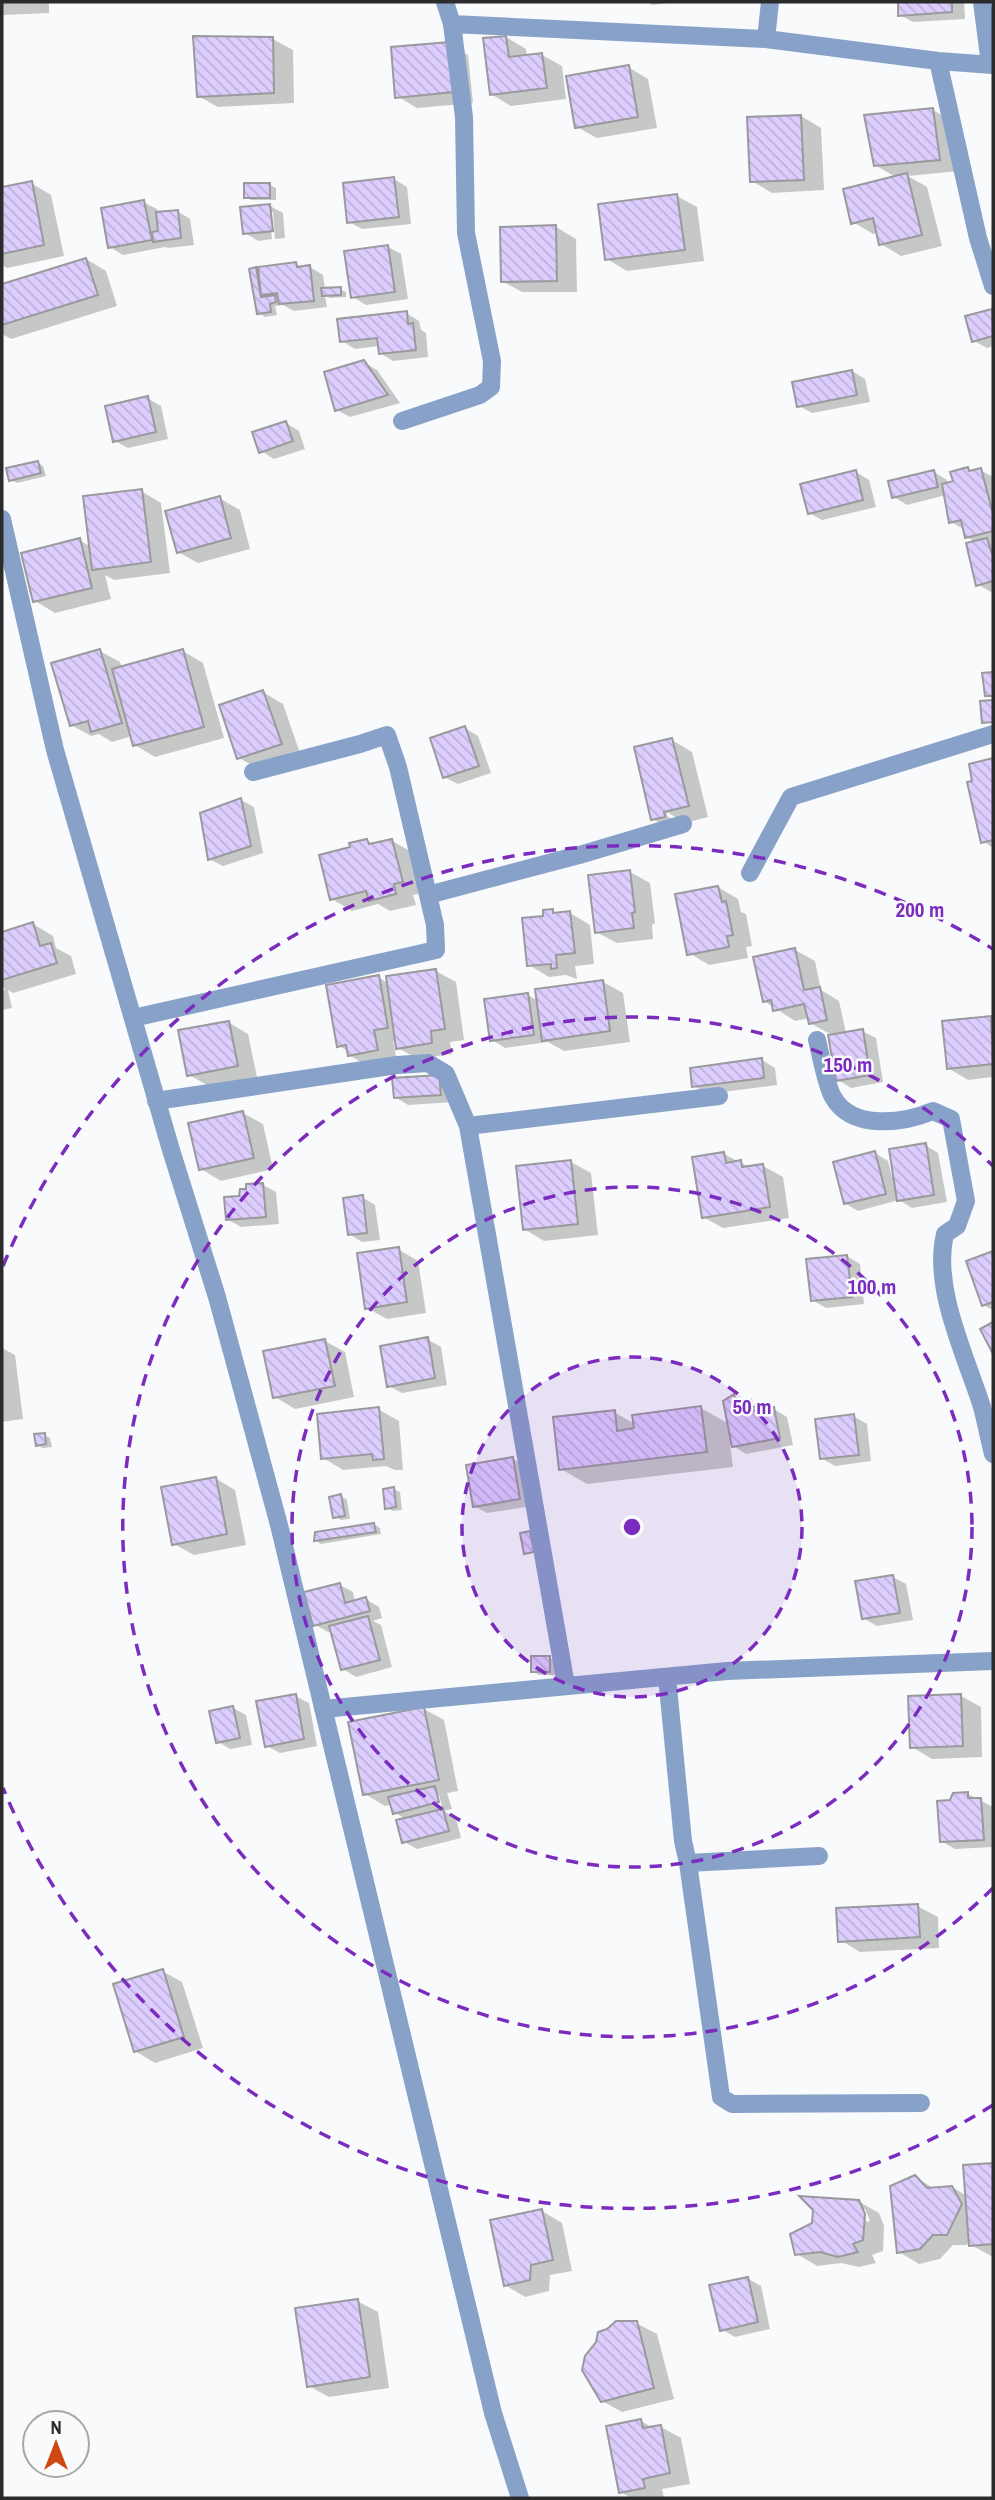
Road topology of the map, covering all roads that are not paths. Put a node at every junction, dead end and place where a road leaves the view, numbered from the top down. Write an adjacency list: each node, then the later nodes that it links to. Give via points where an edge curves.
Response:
1 (445, 2): 4 (street)
2 (771, 2): 5 (street)
3 (982, 2): 7 (street)
4 (452, 24): 5 (street); 9 (street, via 464,117 466,233 493,378 491,387 480,395)
5 (766, 39): 6 (street)
6 (938, 61): 7 (street); 8 (street)
7 (992, 64)
8 (993, 286)
9 (402, 421)
10 (2, 519): 16 (street, via 55,750)
11 (993, 734): 14 (street, via 791,797)
12 (253, 772): 15 (street, via 387,735)
13 (684, 824): 15 (street)
14 (750, 873)
15 (428, 895): 16 (street, via 436,950)
16 (133, 1018): 19 (street)
17 (817, 1040): 21 (street, via 833,1098 850,1113 876,1122 907,1121 933,1111 951,1119 966,1201 957,1226 945,1234 941,1251 950,1315)
18 (719, 1096): 20 (street)
19 (156, 1101): 20 (street, via 428,1063 446,1074); 25 (street, via 224,1323)
20 (468, 1126): 24 (street)
21 (993, 1454)
22 (993, 1661): 23 (street)
23 (667, 1676): 24 (street); 27 (street, via 682,1842)
24 (566, 1685): 25 (street)
25 (323, 1709): 29 (street, via 493,2413)
26 (819, 1856): 27 (street)
27 (688, 1863): 28 (street, via 721,2097 732,2104)
28 (921, 2103)
29 (520, 2498)

